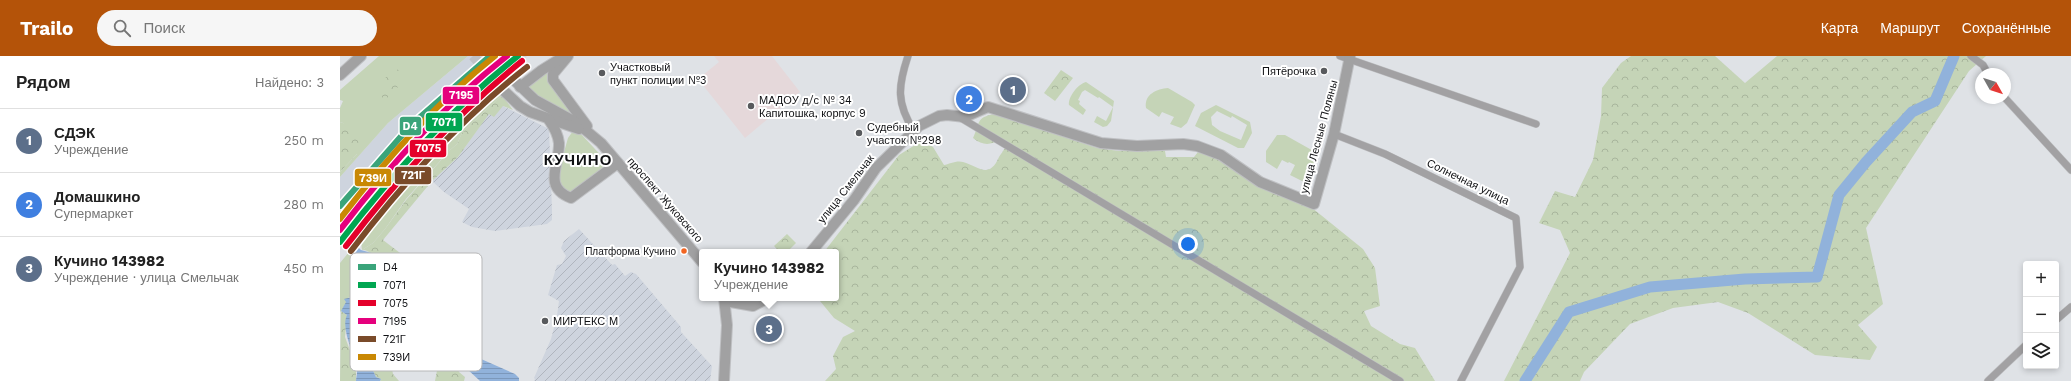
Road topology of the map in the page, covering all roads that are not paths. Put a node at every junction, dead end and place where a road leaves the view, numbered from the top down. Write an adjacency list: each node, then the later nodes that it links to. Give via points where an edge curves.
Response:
1 (360, 56): 9 (street)
2 (564, 56): 17 (street, проспект Жуковского, via 518,85 541,103 577,123)
3 (568, 56): 17 (street, via 553,74 553,80)
4 (908, 56): 15 (street, via 901,78 900,93 905,118)
5 (1340, 56): 7 (street)
6 (1971, 56): 8 (street)
7 (1350, 58): 14 (street); 16 (street, улица Лесные Поляны)
8 (1985, 68)
9 (340, 75)
10 (505, 92): 13 (street, проспект Жуковского, via 520,106)
11 (2010, 104): 20 (street)
12 (962, 118): 15 (street, улица Лесные Поляны, via 943,114); 16 (street, улица Лесные Поляны, via 991,108 1101,143 1197,146 1221,155 1260,182 1314,204); 30 (street)
13 (549, 120): 18 (street, проспект Жуковского, via 579,129); 19 (street, via 557,131 559,143 554,181 559,192 565,196 570,198)
14 (1536, 124)
15 (914, 131): 21 (street, улица Смельчак, via 876,168 854,200)
16 (1334, 134): 31 (street, Солнечная улица, via 1385,154 1516,218 1520,267)
17 (601, 143): 18 (street, проспект Жуковского)
18 (609, 153): 19 (street, проспект Жуковского)
19 (618, 163): 22 (street, проспект Жуковского)
20 (2071, 170)
21 (813, 249)
22 (699, 258)
23 (724, 301): 29 (street, via 727,325)
24 (733, 301): 25 (street, via 754,306)
25 (763, 301)
26 (2071, 307): 27 (street)
27 (2059, 317)
28 (2023, 347): 32 (street)
29 (724, 381)
30 (1400, 381)
31 (1461, 381)
32 (1988, 381)

